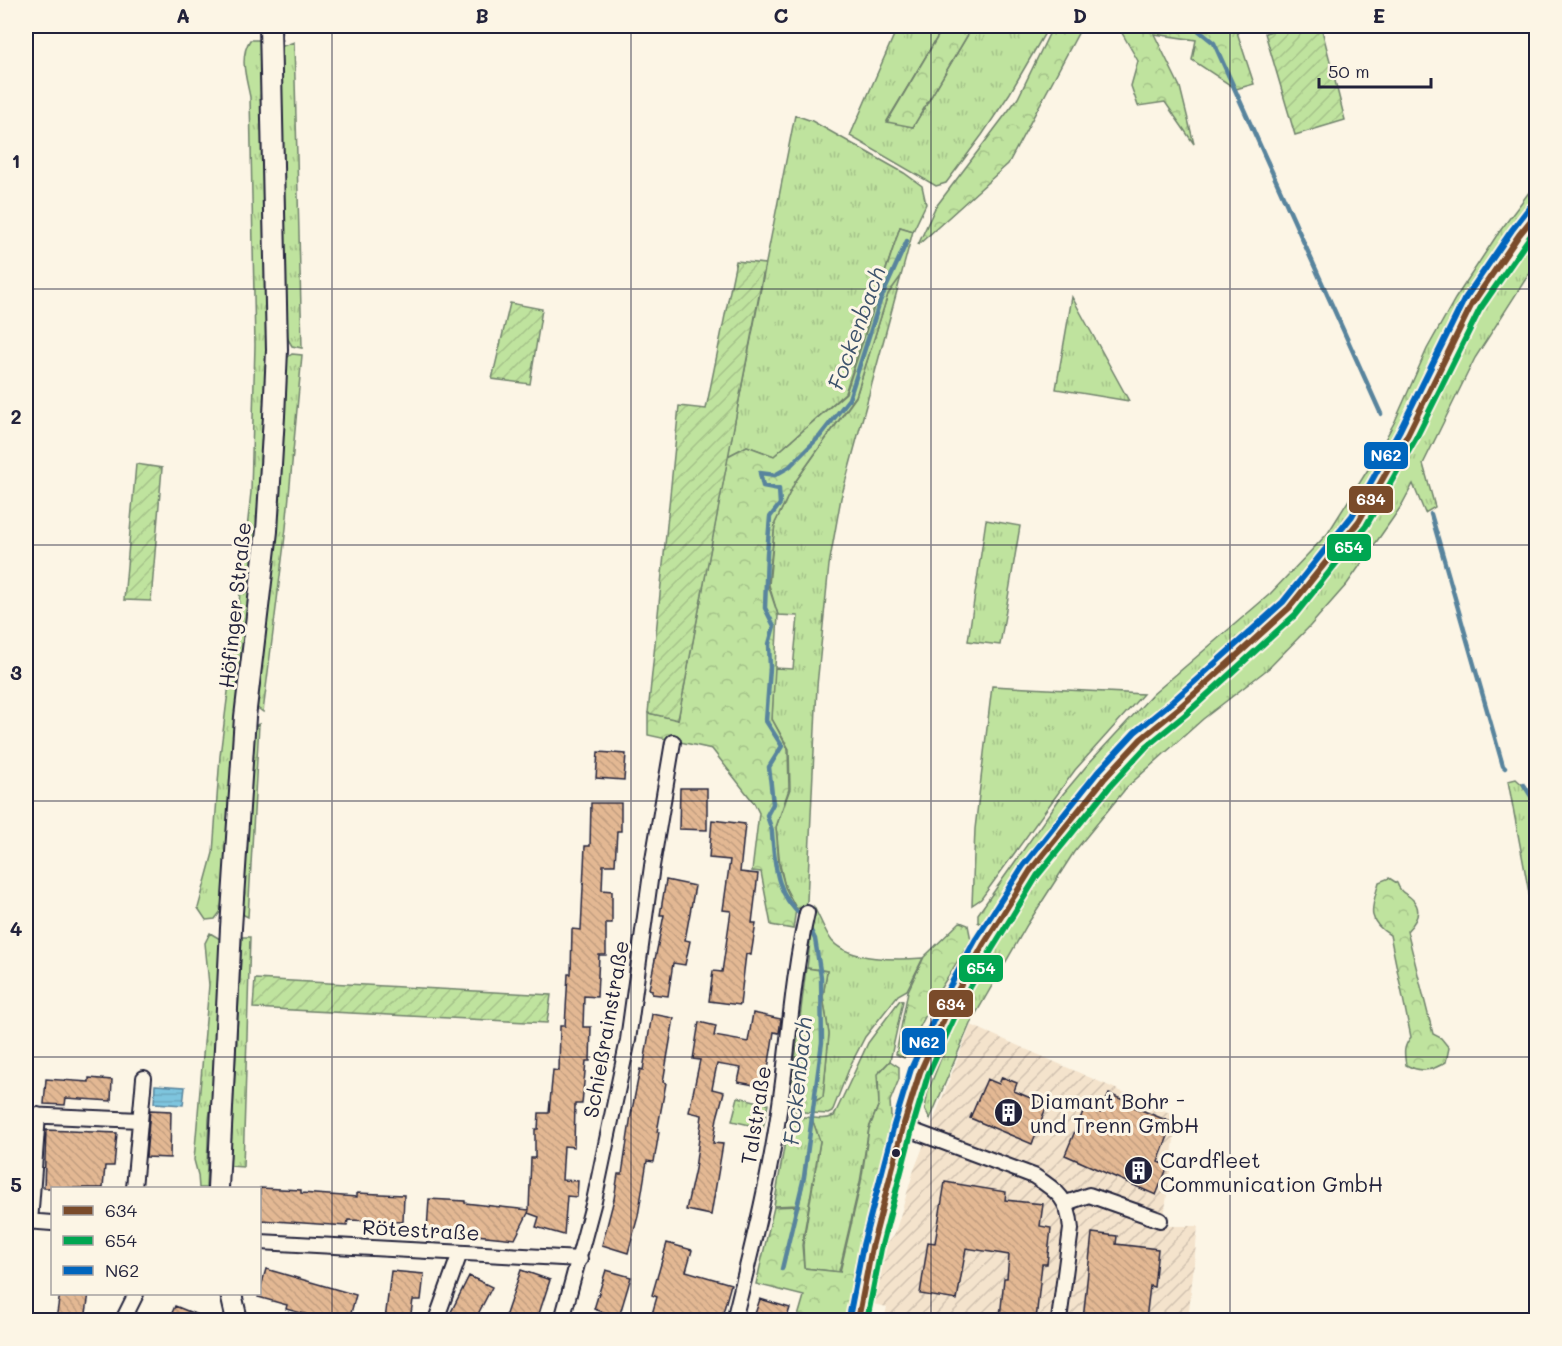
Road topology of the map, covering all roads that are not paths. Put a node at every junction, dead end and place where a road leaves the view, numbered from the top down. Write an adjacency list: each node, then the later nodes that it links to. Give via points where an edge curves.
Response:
1 (270, 26): 10 (street, Höfinger Straße, via 277,350 267,531 245,717)
2 (1536, 214): 8 (street, via 1472,304 1383,482 1319,573 1289,608 1141,739 1066,823 1030,871 953,999 920,1072)
3 (673, 742): 17 (street, Schießrainstraße, via 628,1041)
4 (807, 913): 24 (street, Talstraße, via 779,1112)
5 (144, 1078): 7 (street)
6 (32, 1115): 7 (street); 13 (street)
7 (140, 1120): 9 (street)
8 (903, 1127): 11 (street, via 1034,1176); 25 (street)
9 (134, 1187)
10 (218, 1187)
11 (1066, 1203): 12 (street, via 1089,1196); 26 (street, via 1071,1229)
12 (1160, 1220)
13 (28, 1221): 14 (street)
14 (51, 1224)
15 (261, 1242): 16 (street, Rötestraße)
16 (460, 1253): 17 (street, Rötestraße); 22 (street)
17 (580, 1259): 23 (street, Schießrainstraße)
18 (135, 1295): 20 (street)
19 (231, 1295): 21 (street)
20 (123, 1320)
21 (237, 1320)
22 (436, 1320)
23 (562, 1320)
24 (734, 1320)
25 (858, 1320)
26 (1059, 1320)

